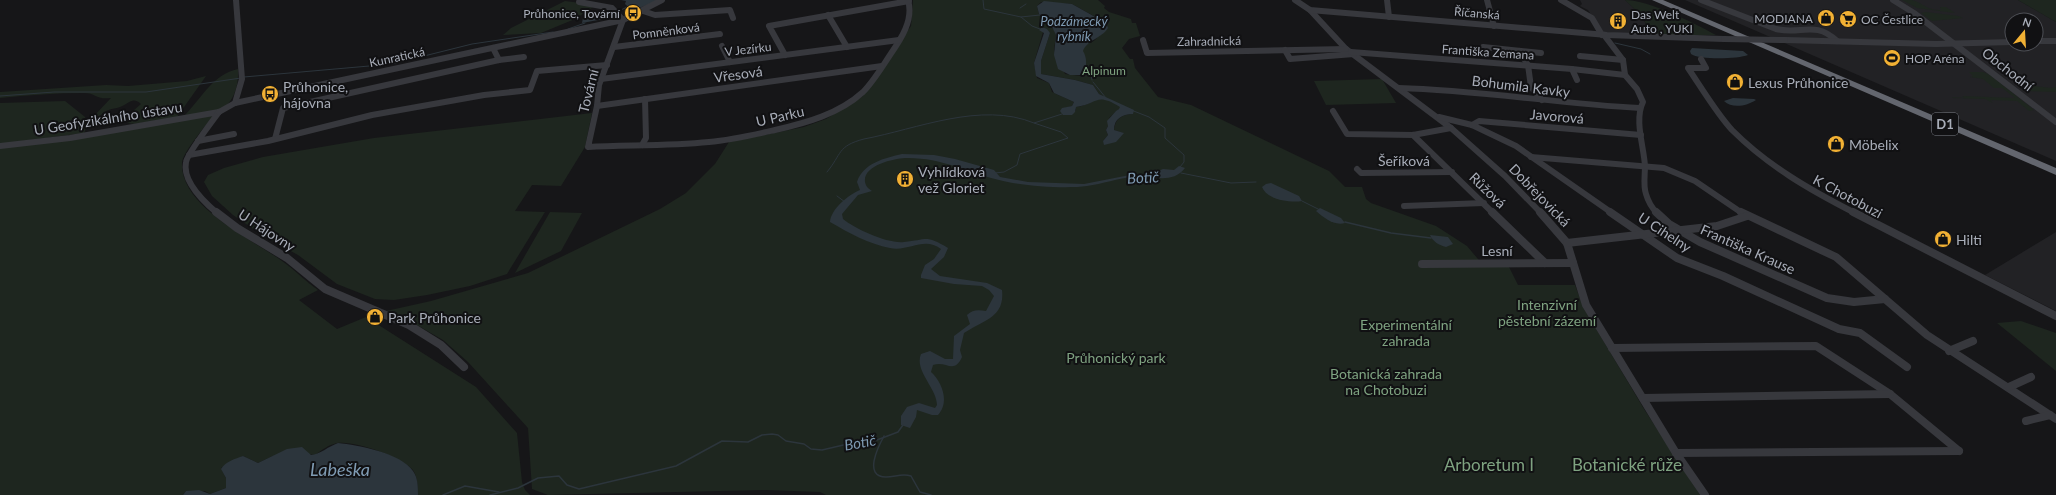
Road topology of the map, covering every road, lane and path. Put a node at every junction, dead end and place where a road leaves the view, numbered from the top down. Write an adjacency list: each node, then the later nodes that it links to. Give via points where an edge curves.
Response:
1 (236, 0): 61 (street, via 242,79)
2 (662, 0): 15 (street, Kunratická)
3 (909, 0): 16 (street); 24 (street, U Parku, via 909,19)
4 (1295, 0): 14 (street, Říčanská)
5 (1387, 0): 17 (street)
6 (1487, 0): 20 (street)
7 (1561, 0): 22 (street, via 1592,18)
8 (1656, 0): 84 (highway, D1)
9 (1668, 0): 49 (highway, D1)
10 (1678, 0): 49 (highway)
11 (1701, 0): 26 (street, via 1776,29 1823,29)
12 (1893, 0): 23 (street, Obchodní)
13 (580, 2): 19 (street, via 612,8)
14 (1310, 10): 17 (street, Říčanská); 40 (street, Dobřejovická)
15 (643, 11): 18 (street, via 655,15 730,10); 19 (street, Kunratická)
16 (828, 15): 35 (street); 43 (street, via 769,26)
17 (1388, 17): 20 (street, Říčanská)
18 (733, 18)
19 (623, 20): 34 (street, Tovární); 37 (street, Kunratická)
20 (1494, 26): 22 (street, Říčanská)
21 (720, 34): 34 (street, Pomněnková)
22 (1603, 35): 26 (street, Říčanská, bridge); 48 (street)
23 (1945, 36): 30 (street, Obchodní); 31 (street, via 1944,42); 32 (street, Obchodní)
24 (898, 40): 35 (street, V Jezírku); 53 (street, U Parku)
25 (1143, 40): 39 (street, Zahradnická, via 1147,53)
26 (1837, 41): 31 (street, Říčanská)
27 (2044, 41): 28 (street)
28 (2056, 41)
29 (2004, 42): 30 (street)
30 (1972, 43): 32 (street); 42 (street, via 1966,47)
31 (1936, 44): 32 (street); 42 (street)
32 (1955, 44): 42 (street, Obchodní)
33 (722, 46): 50 (street)
34 (614, 47): 51 (street, Tovární)
35 (847, 47): 43 (street, V Jezírku)
36 (1483, 47): 38 (street)
37 (493, 48): 47 (street); 61 (street, Kunratická)
38 (1519, 50): 41 (street); 52 (street)
39 (1286, 52): 40 (street, Zahradnická, via 1330,53 1334,49); 40 (street, Zahradnická, via 1293,59)
40 (1350, 52): 52 (street, Františka Zemana); 58 (street, Dobřejovická)
41 (1541, 53)
42 (1968, 53): 67 (street, Obchodní)
43 (785, 55): 50 (street, V Jezírku)
44 (1580, 56): 48 (street)
45 (524, 57): 47 (street)
46 (1701, 59): 95 (street, K Chotobuzi, via 1706,68 1688,68 1694,78 1730,129 1770,164 1825,197)
47 (499, 60): 73 (street, via 283,108)
48 (1623, 60): 55 (street)
49 (1813, 61): 80 (highway, D1)
50 (730, 62): 56 (street, V Jezírku)
51 (607, 65): 56 (street, Tovární); 73 (street, via 537,71 530,90 379,114)
52 (1528, 65): 54 (street, Františka Zemana); 60 (street, via 1529,82)
53 (882, 66): 59 (street, Vřesová); 75 (street, U Parku, via 857,98 823,118 729,140 680,145)
54 (1572, 68): 55 (street, Františka Zemana); 57 (street)
55 (1625, 74): 63 (street, Františka Krause, via 1640,94 1643,102)
56 (601, 79): 62 (street, Tovární)
57 (1576, 80)
58 (1398, 88): 60 (street, Bohumila Kavky, via 1461,90); 66 (street, Dobřejovická)
59 (645, 99): 62 (street, Vřesová); 75 (street, via 646,138)
60 (1542, 100): 63 (street, Bohumila Kavky)
61 (235, 102): 65 (street)
62 (596, 106): 77 (street, Tovární)
63 (1640, 108): 72 (street, Františka Krause)
64 (1333, 111): 71 (street, via 1347,134)
65 (220, 112): 74 (street); 76 (street, U Geofyzikálního ústavu, via 70,138)
66 (1436, 116): 68 (street, U Cihelny); 69 (street, Dobřejovická)
67 (2056, 122)
68 (1472, 125): 72 (street, Javorová, via 1479,121); 79 (street, U Cihelny, via 1516,146)
69 (1451, 128): 71 (street); 90 (street, Dobřejovická, via 1528,198)
70 (234, 134): 74 (street)
71 (1413, 135): 83 (street, Růžová)
72 (1641, 135): 81 (street, Františka Krause)
73 (275, 139): 78 (street)
74 (198, 141): 78 (street)
75 (642, 145): 77 (street, U Parku)
76 (0, 146)
77 (588, 146)
78 (188, 155): 99 (street, U Hájovny, via 187,177 205,203 237,228 287,258 325,288 409,325 441,345)
79 (1531, 157): 81 (street); 89 (street, U Cihelny)
80 (2056, 165)
81 (1645, 166): 87 (street, via 1664,168 1695,181); 88 (street, Františka Krause, via 1644,186 1648,201 1660,217)
82 (1357, 169): 83 (street, Šeříková, via 1361,173)
83 (1452, 172): 85 (street, Růžová)
84 (2056, 172)
85 (1484, 203): 86 (street); 91 (street, Růžová)
86 (1404, 206)
87 (1747, 216): 88 (street, via 1716,226); 94 (street, via 1836,257)
88 (1677, 231): 89 (street); 94 (street, Františka Krause, via 1827,298 1854,302)
89 (1641, 234): 90 (street); 100 (street, U Cihelny, via 1677,258 1839,329 1860,333)
90 (1567, 243): 92 (street, Dobřejovická)
91 (1545, 263): 92 (street, Lesní); 93 (street, Lesní)
92 (1573, 263): 97 (street, Dobřejovická, via 1586,305)
93 (1422, 264)
94 (1885, 299): 98 (street)
95 (2056, 316)
96 (1973, 341): 98 (street)
97 (1612, 348): 103 (street, via 1816,346); 104 (street, Dobřejovická)
98 (1949, 351): 102 (street)
99 (464, 367)
100 (1907, 367)
101 (2031, 377): 102 (street)
102 (2009, 387): 105 (street)
103 (1890, 394): 104 (street); 107 (street, via 1959,451)
104 (1643, 398): 107 (street, Dobřejovická)
105 (2053, 417): 106 (street)
106 (2026, 421)
107 (1676, 453): 108 (street, Dobřejovická)
108 (1705, 495)

